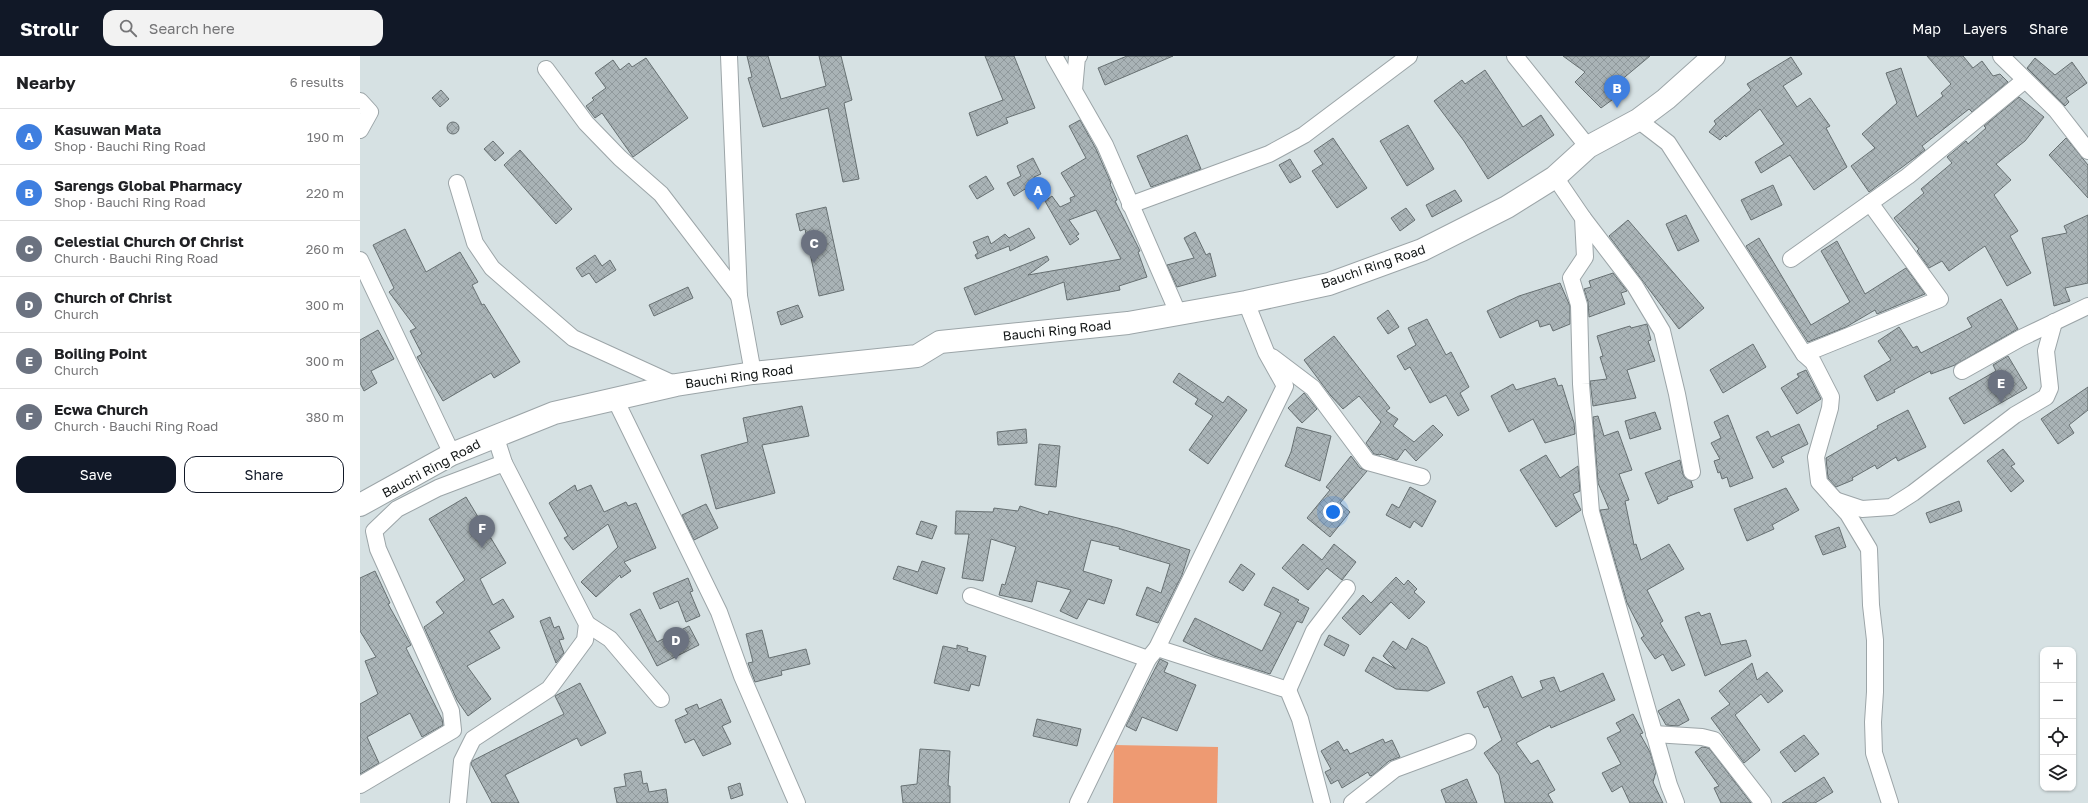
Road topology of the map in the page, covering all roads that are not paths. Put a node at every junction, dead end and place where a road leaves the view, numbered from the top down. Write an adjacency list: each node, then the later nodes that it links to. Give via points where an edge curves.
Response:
1 (729, 56): 23 (street)
2 (1054, 56): 10 (street)
3 (1079, 56): 10 (street)
4 (1409, 56): 19 (street, via 1304,135 1269,154)
5 (1515, 56): 14 (street)
6 (1714, 56): 12 (main road, Bauchi Ring Road)
7 (2001, 56): 9 (street)
8 (546, 69): 23 (street, via 586,123 620,158 661,194)
9 (2025, 80): 15 (street, via 2056,110); 18 (street, via 1908,176)
10 (1074, 90): 19 (street, via 1105,145)
11 (360, 101): 13 (street, via 370,112)
12 (1638, 120): 14 (main road, Bauchi Ring Road); 29 (street, via 1668,143)
13 (360, 130)
14 (1588, 147): 16 (main road, Bauchi Ring Road)
15 (2088, 151)
16 (1555, 177): 20 (street); 24 (main road, Bauchi Ring Road, via 1507,207 1422,250 1329,284)
17 (457, 182): 32 (street, via 475,244 492,268 573,338)
18 (1870, 203): 21 (street); 29 (street, via 1940,299)
19 (1130, 205): 26 (street)
20 (1583, 218): 37 (street, via 1635,286 1662,331); 47 (street, via 1585,257 1571,278 1579,305 1581,384 1591,512)
21 (1791, 259)
22 (360, 260): 35 (street)
23 (739, 296): 31 (street)
24 (1246, 302): 26 (main road, Bauchi Ring Road); 28 (street)
25 (2088, 306): 27 (street)
26 (1178, 313): 31 (main road, Bauchi Ring Road, via 1128,323 940,342 917,356)
27 (2054, 322): 30 (street); 39 (street, via 2046,351 2050,388 2046,397 2015,415 1891,507 1862,508)
28 (1266, 352): 38 (street, via 1313,388 1368,462); 44 (street, via 1286,386)
29 (1804, 354): 39 (street, via 1813,362 1831,397 1816,457 1820,482)
30 (1962, 371)
31 (753, 373): 32 (main road, Bauchi Ring Road)
32 (676, 385): 33 (main road, Bauchi Ring Road)
33 (615, 399): 34 (main road, Bauchi Ring Road, via 554,413); 51 (street, via 719,612 742,676)
34 (496, 435): 35 (main road, Bauchi Ring Road); 36 (street)
35 (452, 454): 40 (main road, Bauchi Ring Road)
36 (504, 462): 43 (street); 49 (street, via 438,488 397,509 374,531 378,549 451,711 453,730)
37 (1692, 472)
38 (1422, 477)
39 (1834, 500): 57 (street, via 1848,514 1869,548 1875,640 1874,753)
40 (360, 505)
41 (1347, 588): 45 (street, via 1314,631)
42 (971, 596): 44 (street)
43 (587, 624): 46 (street, via 610,639); 50 (street, via 585,640 549,689 473,739 462,761)
44 (1152, 653): 45 (street); 52 (street)
45 (1288, 690): 53 (street, via 1300,719)
46 (661, 699)
47 (1654, 734): 55 (street, via 1668,785); 56 (street, via 1714,740)
48 (1468, 742): 54 (street, via 1395,769)
49 (360, 785)
50 (458, 803)
51 (797, 803)
52 (1078, 803)
53 (1322, 803)
54 (1352, 803)
55 (1676, 803)
56 (1763, 803)
57 (1890, 803)

